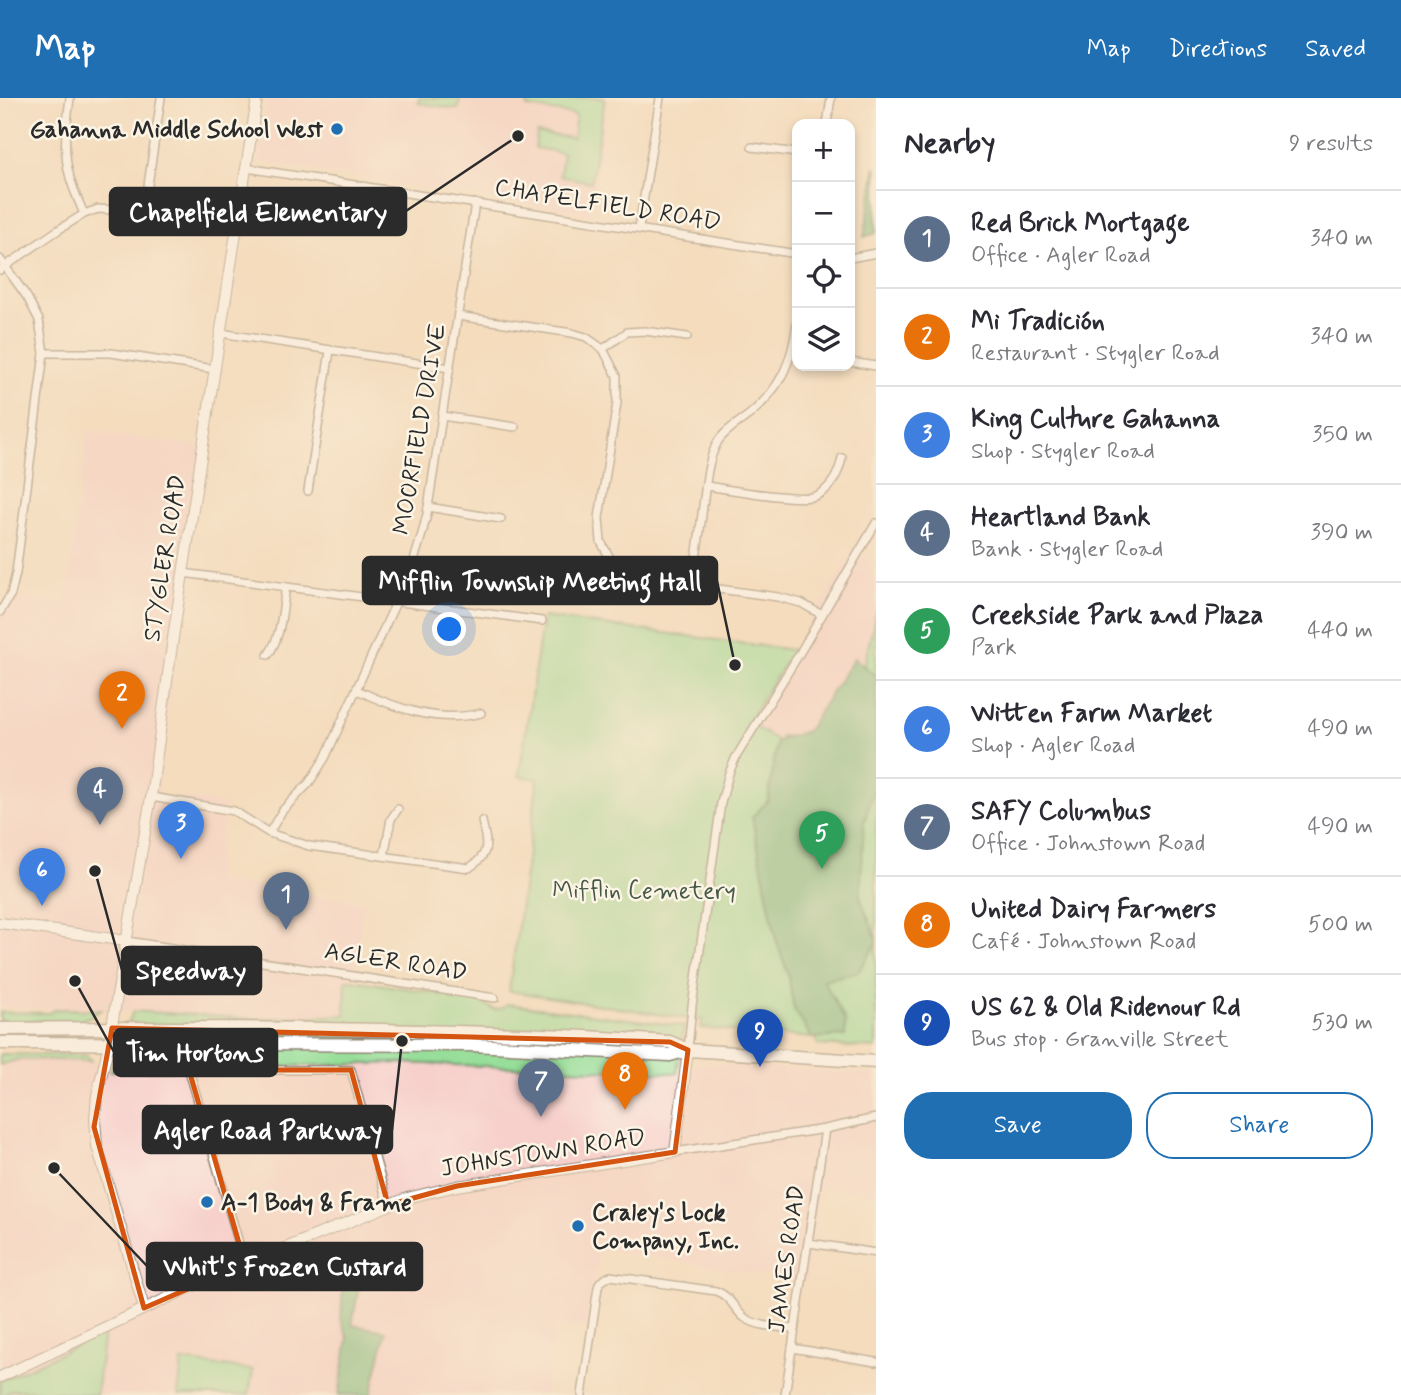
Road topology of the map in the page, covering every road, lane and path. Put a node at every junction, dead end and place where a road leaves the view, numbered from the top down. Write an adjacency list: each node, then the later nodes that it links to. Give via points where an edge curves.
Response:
1 (70, 98): 12 (street, via 66,155)
2 (161, 98): 11 (street)
3 (257, 98): 9 (main road, STYGLER ROAD)
4 (660, 98): 14 (street)
5 (831, 98): 6 (street)
6 (828, 119)
7 (752, 147): 8 (street)
8 (792, 152)
9 (246, 168): 10 (street, CHAPELFIELD ROAD); 13 (main road, STYGLER ROAD)
10 (475, 203): 14 (street, CHAPELFIELD ROAD); 19 (street, MOORFIELD DRIVE)
11 (144, 212): 12 (street, via 99,209); 13 (street)
12 (84, 214): 18 (street)
13 (237, 226): 20 (main road, STYGLER ROAD)
14 (639, 228): 15 (street, CHAPELFIELD ROAD)
15 (792, 253)
16 (876, 253): 17 (street)
17 (855, 257)
18 (2, 265): 24 (street, via 39,320)
19 (458, 316): 22 (street, via 572,333); 28 (street, MOORFIELD DRIVE)
20 (220, 333): 23 (street); 29 (main road, STYGLER ROAD)
21 (687, 337): 22 (street, via 627,332)
22 (603, 349): 38 (street, via 617,376 599,519 601,542)
23 (330, 351): 28 (street); 34 (street)
24 (44, 353): 29 (street, via 111,353); 44 (street, via 16,573)
25 (792, 360): 33 (street, via 762,404 719,440)
26 (855, 363): 27 (street)
27 (876, 366)
28 (450, 368): 30 (street, MOORFIELD DRIVE)
29 (214, 369): 40 (main road, STYGLER ROAD)
30 (442, 416): 31 (street); 35 (street, MOORFIELD DRIVE)
31 (514, 427)
32 (842, 458): 33 (street, via 833,482 815,496)
33 (706, 486): 41 (street)
34 (307, 491)
35 (428, 507): 36 (street); 43 (street, MOORFIELD DRIVE, via 412,567)
36 (501, 519)
37 (876, 523): 45 (street)
38 (609, 556): 39 (street); 41 (street, via 626,573)
39 (600, 565)
40 (183, 573): 42 (street); 50 (main road, STYGLER ROAD)
41 (692, 585): 45 (street, via 778,597)
42 (286, 587): 43 (street); 47 (street, via 276,645)
43 (397, 601): 46 (street); 48 (street, MOORFIELD DRIVE)
44 (0, 612)
45 (822, 615): 62 (street, via 729,773)
46 (542, 621)
47 (268, 655)
48 (357, 690): 49 (street, via 415,712 456,718); 53 (street, MOORFIELD DRIVE, via 325,758)
49 (481, 713)
50 (151, 797): 53 (street, via 234,811); 56 (main road, STYGLER ROAD)
51 (398, 808): 54 (street, via 391,819)
52 (482, 821): 54 (street, via 485,851 480,862 469,868)
53 (269, 833): 54 (street, via 309,846)
54 (384, 856)
55 (0, 923): 56 (main road, AGLER ROAD)
56 (127, 941): 57 (street, AGLER ROAD); 58 (main road, STYGLER ROAD)
57 (495, 998)
58 (112, 1028): 59 (highway); 61 (main road, STYGLER ROAD); 62 (highway, via 502,1032 670,1042)
59 (0, 1029)
60 (0, 1043): 61 (highway)
61 (109, 1043): 62 (highway, via 473,1045 670,1055); 71 (main road, STYGLER ROAD, via 94,1127)
62 (688, 1050): 63 (highway); 66 (main road)
63 (876, 1062)
64 (876, 1118): 65 (street, JOHNSTOWN ROAD)
65 (825, 1129): 66 (street, JOHNSTOWN ROAD); 68 (street, JAMES ROAD)
66 (675, 1152): 67 (main road, JOHNSTOWN ROAD, via 457,1186)
67 (388, 1205): 70 (main road, JOHNSTOWN ROAD); 70 (street, via 351,1070 189,1070)
68 (809, 1243): 69 (street); 72 (street, JAMES ROAD)
69 (876, 1253)
70 (244, 1264): 71 (main road, JOHNSTOWN ROAD)
71 (144, 1308): 75 (main road, JOHNSTOWN ROAD)
72 (795, 1329): 73 (street, JAMES ROAD); 76 (street, via 751,1321 716,1291 610,1276 598,1287)
73 (792, 1348): 74 (street); 77 (street, JAMES ROAD)
74 (876, 1362)
75 (0, 1377)
76 (582, 1395)
77 (785, 1395)

